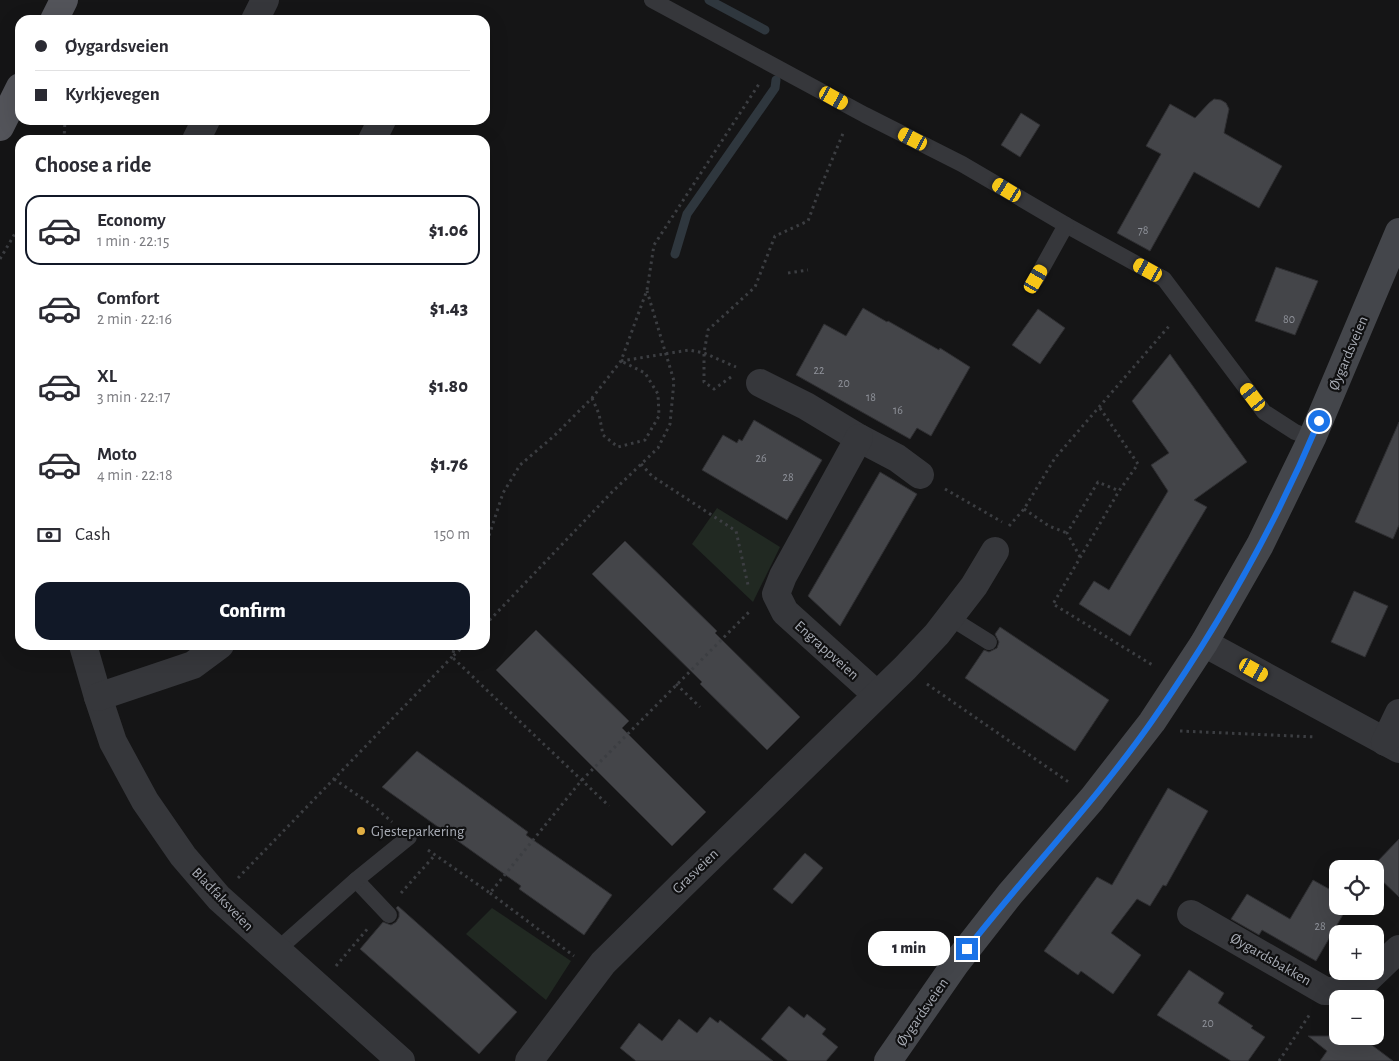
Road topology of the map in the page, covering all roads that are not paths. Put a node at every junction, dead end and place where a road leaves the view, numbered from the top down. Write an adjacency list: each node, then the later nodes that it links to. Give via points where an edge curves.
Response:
1 (64, 0): 4 (main road)
2 (265, 0): 5 (street)
3 (652, 0): 8 (lane, via 962,164)
4 (56, 15)
5 (258, 15)
6 (15, 97): 7 (main road)
7 (0, 127)
8 (1066, 226): 10 (lane); 13 (lane, via 1164,279 1264,412 1294,432)
9 (1399, 232): 13 (street, Øygardsveien)
10 (1036, 279)
11 (751, 376): 12 (street)
12 (859, 438): 14 (street); 21 (street, Engrappveien, via 788,568 763,593)
13 (1312, 438): 18 (street, Øygardsveien, via 1260,545)
14 (930, 480)
15 (995, 551): 16 (street, via 974,586)
16 (949, 617): 17 (lane); 21 (street, via 937,634)
17 (989, 642)
18 (1204, 643): 24 (street); 33 (street, Øygardsveien, via 1152,722 956,963)
19 (84, 650): 22 (street, Bladfaksveien)
20 (213, 650): 22 (street, via 193,665)
21 (876, 694): 32 (street, Grasveien, via 603,964)
22 (98, 697): 30 (street, Bladfaksveien, via 113,742 145,801 183,856 219,898)
23 (1399, 713): 24 (street)
24 (1392, 746)
25 (409, 837): 26 (lane)
26 (356, 880): 28 (lane); 30 (lane)
27 (1191, 914): 29 (street, Øygardsbakken, via 1325,991 1348,992 1359,987)
28 (389, 916)
29 (1399, 949)
30 (276, 951): 31 (street, Bladfaksveien)
31 (401, 1061)
32 (528, 1061)
33 (888, 1061)

